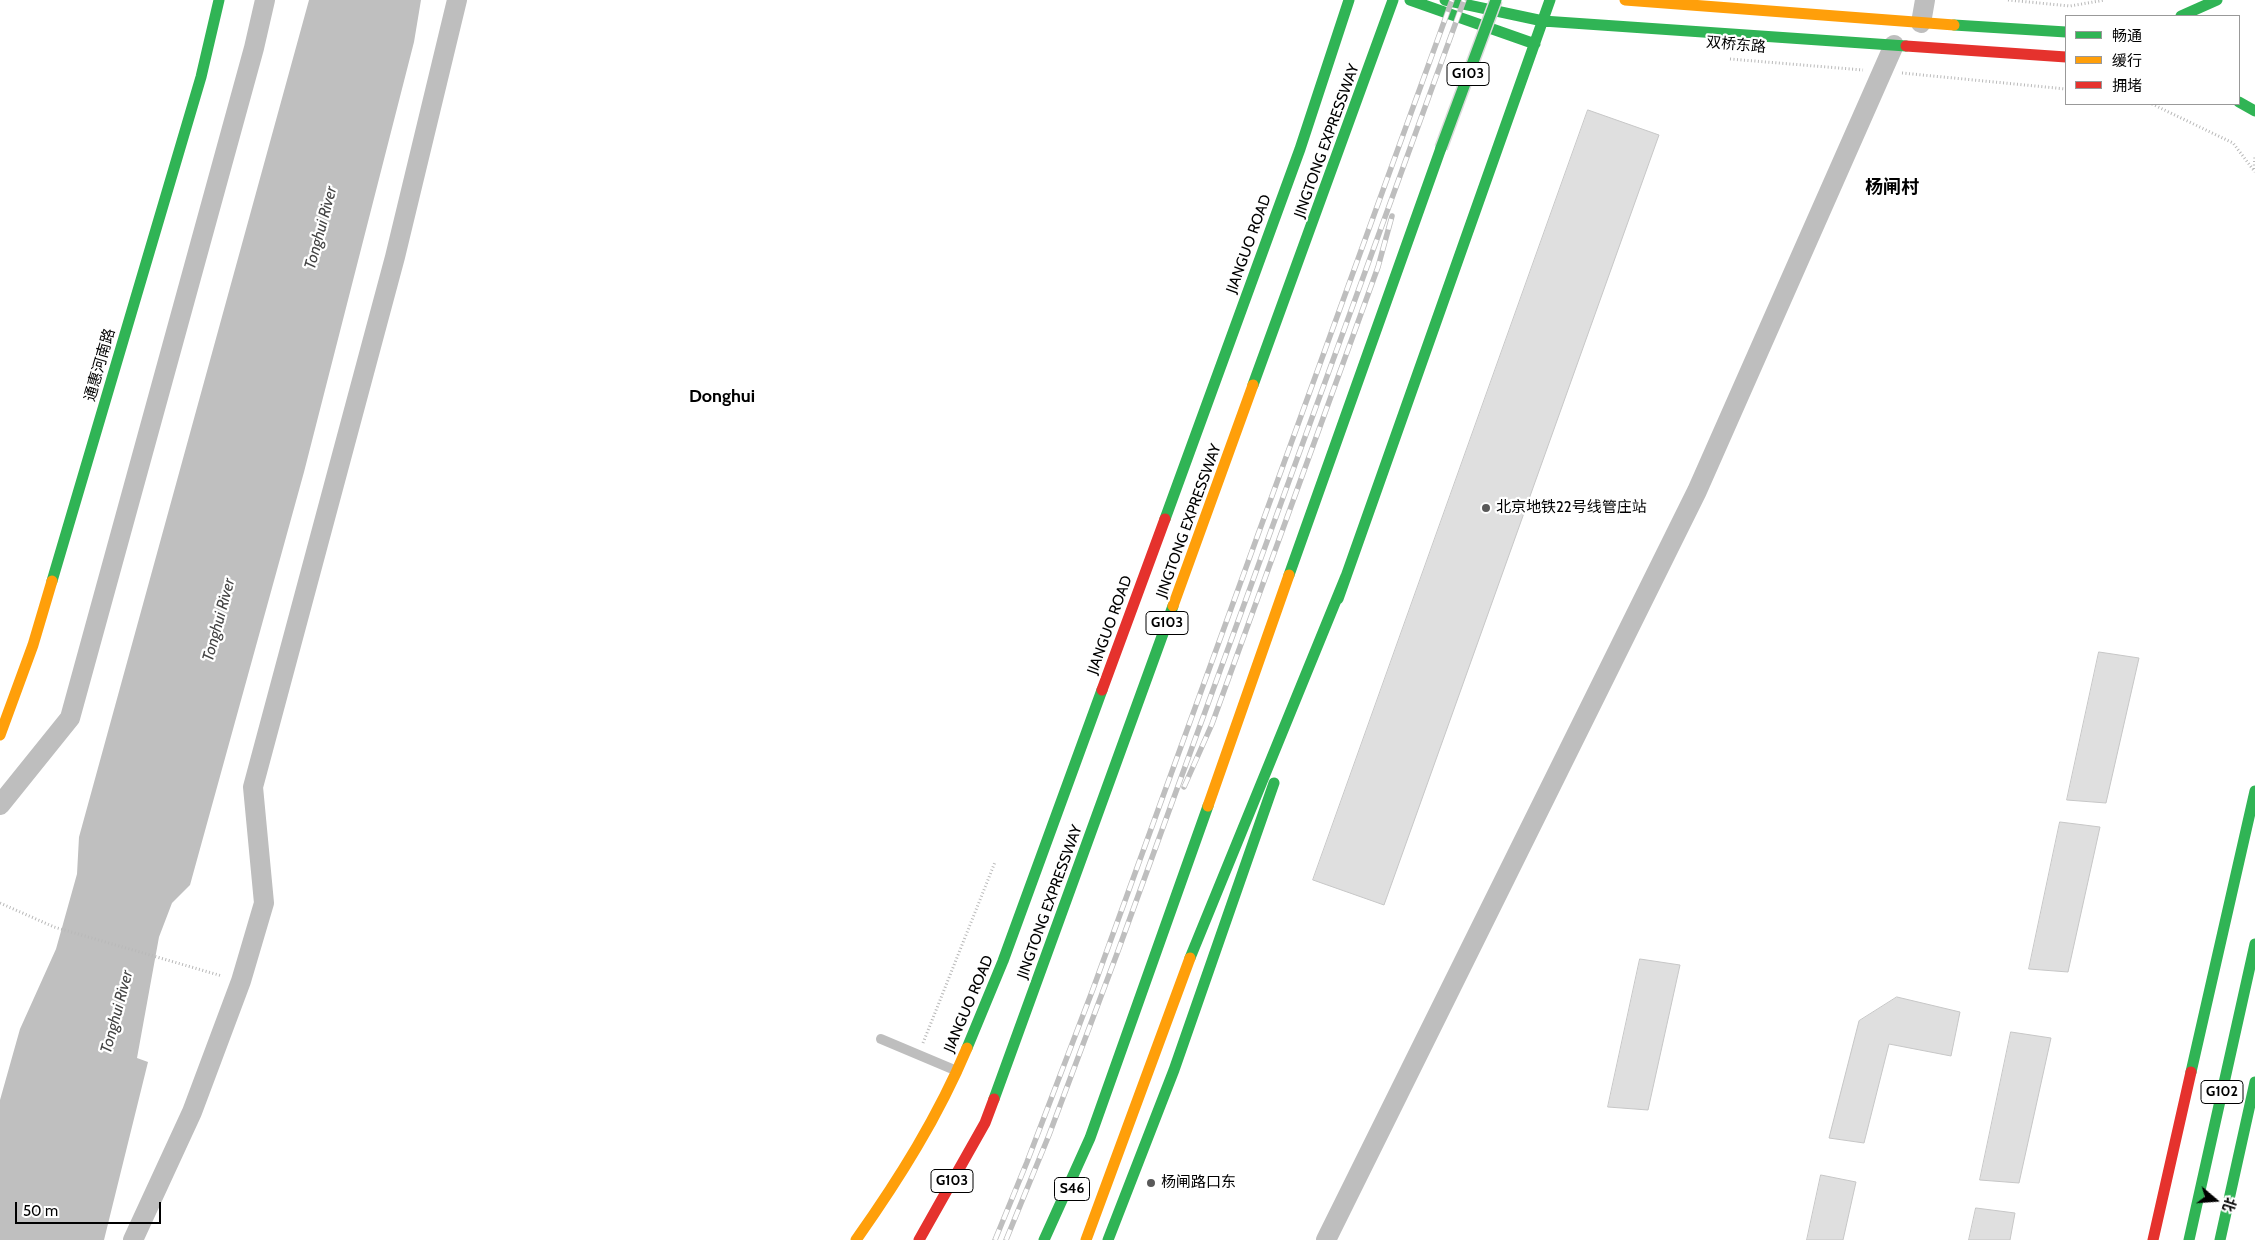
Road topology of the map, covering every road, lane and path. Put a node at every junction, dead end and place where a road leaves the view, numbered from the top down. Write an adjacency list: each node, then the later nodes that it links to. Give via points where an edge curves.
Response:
1 (219, 0): 31 (main road, 通惠河南路, via 201,77 33,645)
2 (265, 0): 33 (street, via 70,718)
3 (457, 0): 37 (street, via 395,257 252,787 264,903)
4 (1349, 0): 40 (main road, JIANGUO ROAD, via 1300,149 1010,943)
5 (1393, 0): 42 (main road, JINGTONG EXPRESSWAY / G103)
6 (1410, 0): 19 (main road)
7 (1445, 0): 16 (main road, 双桥东路)
8 (1496, 0): 43 (main road, G103, bridge)
9 (1550, 0): 16 (main road)
10 (1624, 0): 17 (main road)
11 (1925, 0): 17 (street)
12 (2008, 0): 13 (path, via 2070,6)
13 (2105, 0)
14 (2216, 0): 15 (main road)
15 (2183, 15)
16 (1543, 21): 19 (main road); 20 (main road, 双桥东路)
17 (1921, 23): 18 (main road)
18 (2065, 32)
19 (1535, 44): 30 (main road)
20 (1894, 45): 21 (main road, 双桥东路); 23 (street)
21 (2065, 57)
22 (1723, 59): 23 (path, 双桥东路)
23 (1881, 71): 24 (path, 双桥东路); 52 (street, via 1697,491)
24 (2065, 89)
25 (2240, 103): 27 (main road)
26 (2154, 105): 29 (path, via 2233,142)
27 (2255, 111)
28 (2255, 155): 29 (path)
29 (2255, 171)
30 (1346, 576): 50 (main road, via 1197,939); 51 (main road, via 1134,1179)
31 (0, 734)
32 (2255, 791): 53 (main road)
33 (0, 805)
34 (995, 862): 38 (path)
35 (0, 903): 37 (path, via 54,927)
36 (2255, 944): 54 (main road, G102)
37 (241, 981): 45 (street, via 192,1112)
38 (926, 1036)
39 (881, 1039): 40 (lane)
40 (958, 1071): 46 (main road, JIANGUO ROAD, via 899,1178)
41 (2255, 1082): 55 (main road, G102)
42 (985, 1123): 44 (main road); 47 (main road, JINGTONG EXPRESSWAY / G103)
43 (1090, 1138): 48 (main road, G103); 49 (main road, S46)
44 (943, 1222)
45 (133, 1240)
46 (856, 1240)
47 (919, 1240)
48 (1044, 1240)
49 (1054, 1240)
50 (1086, 1240)
51 (1108, 1240)
52 (1326, 1240)
53 (2153, 1240)
54 (2189, 1240)
55 (2220, 1240)

